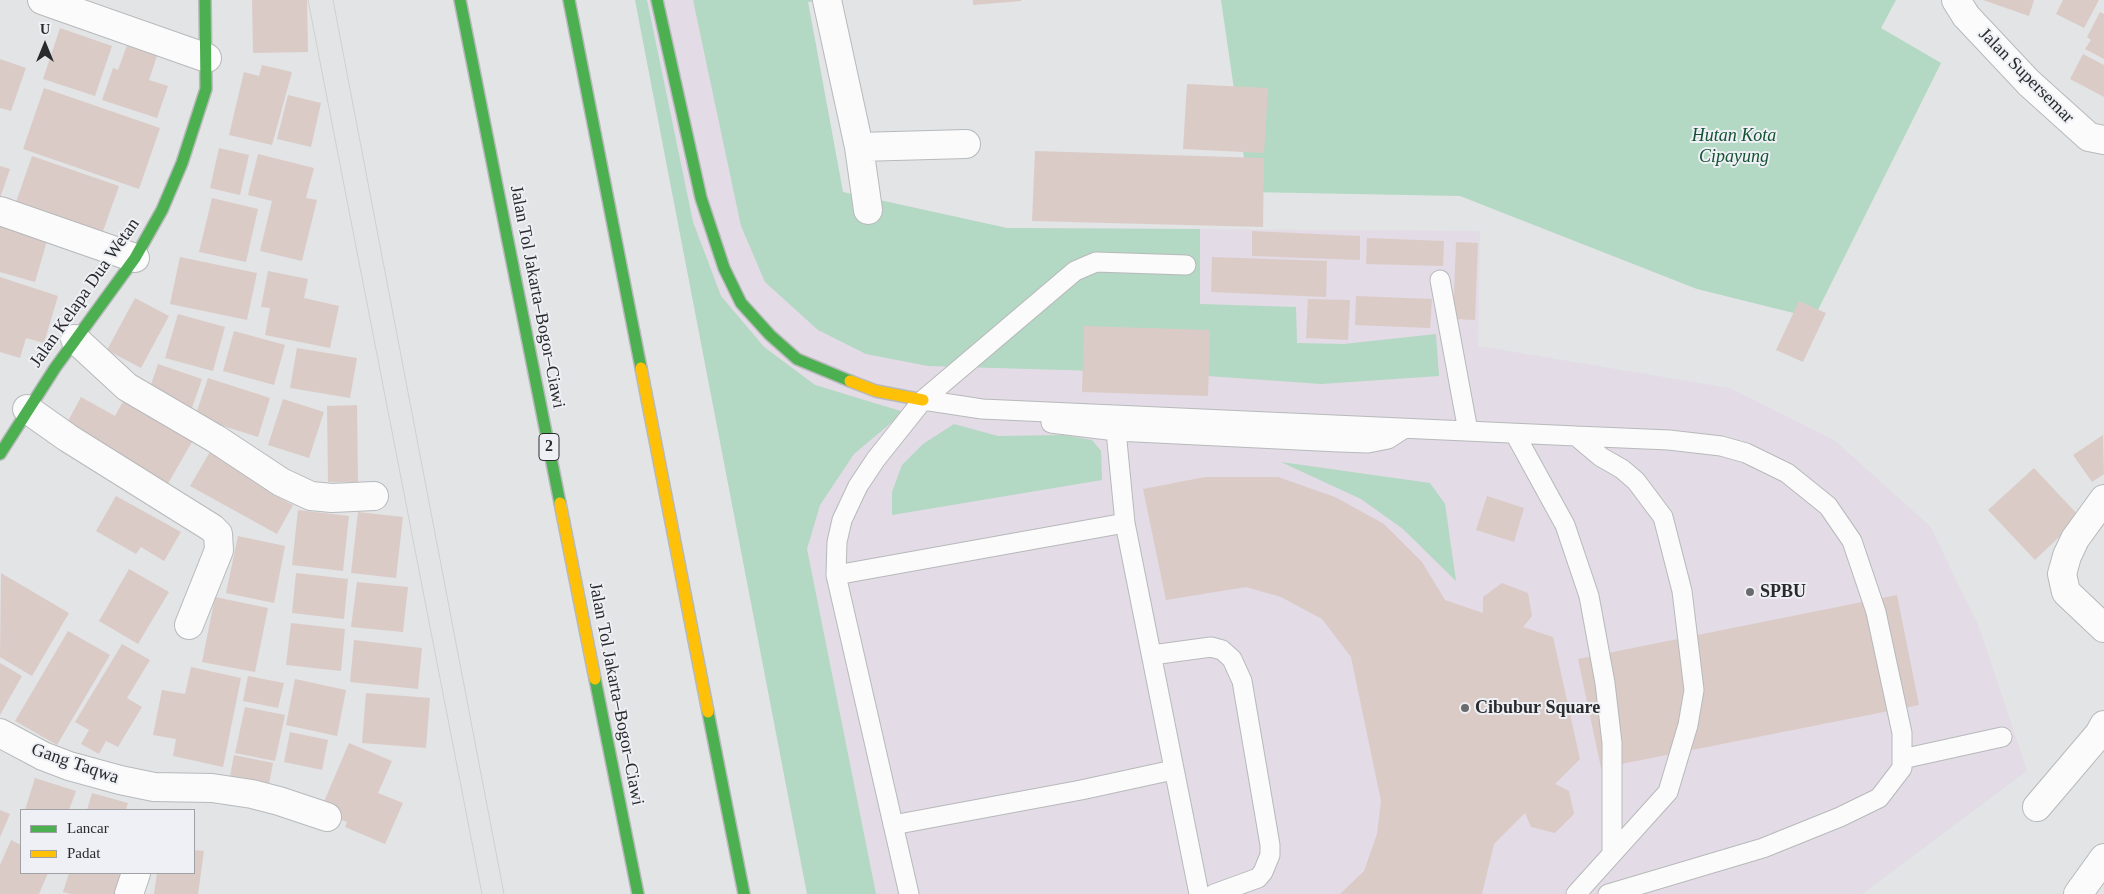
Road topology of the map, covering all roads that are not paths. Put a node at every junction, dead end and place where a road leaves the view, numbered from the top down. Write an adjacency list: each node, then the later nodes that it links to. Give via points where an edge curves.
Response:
1 (42, 0): 8 (street)
2 (205, 0): 8 (main road, Jalan Kelapa Dua Wetan)
3 (460, 0): 47 (main road, Jalan Tol Jakarta–Bogor–Ciawi / 2)
4 (569, 0): 48 (main road)
5 (657, 0): 18 (main road, via 701,198 724,268 741,303 797,359 876,391)
6 (827, 0): 11 (street)
7 (1956, 0): 9 (street, Jalan Supersemar, via 1966,16 2029,83 2089,137)
8 (207, 58): 14 (main road, Jalan Kelapa Dua Wetan, via 206,89 182,163 162,210)
9 (2104, 140)
10 (966, 144): 11 (street)
11 (859, 147): 12 (street)
12 (868, 210)
13 (0, 211): 14 (street)
14 (135, 258): 17 (main road, Jalan Kelapa Dua Wetan)
15 (1186, 265): 18 (lane, via 1096,262 1084,265)
16 (1440, 280): 23 (lane)
17 (75, 339): 20 (main road, Jalan Kelapa Dua Wetan); 27 (street, via 127,387 281,482 311,496)
18 (923, 400): 19 (lane); 30 (lane, via 858,486 842,520 837,542)
19 (982, 409): 21 (lane); 22 (lane, via 1014,419)
20 (27, 410): 26 (main road, Jalan Kelapa Dua Wetan); 31 (street, via 218,534 219,550)
21 (1405, 428): 22 (lane, via 1388,439 1368,443); 23 (lane)
22 (1116, 431): 29 (lane)
23 (1468, 431): 24 (lane)
24 (1515, 434): 25 (lane); 43 (lane, via 1565,525 1589,596 1612,743)
25 (1576, 436): 37 (lane, via 1721,446 1746,453 1787,473 1828,506 1852,541 1876,612 1902,733); 43 (lane, via 1636,481 1663,517 1682,591 1694,690 1688,725 1668,792)
26 (0, 454)
27 (374, 496)
28 (2104, 498): 32 (street, via 2075,539 2062,574 2066,592)
29 (1125, 523): 30 (lane); 33 (lane)
30 (836, 575): 42 (lane)
31 (190, 625)
32 (2104, 628)
33 (1152, 655): 38 (lane); 51 (lane, via 1211,647 1222,650 1232,659 1242,681 1270,855 1258,878)
34 (2104, 725): 40 (street)
35 (0, 733): 39 (street, Gang Taqwa, via 43,756)
36 (2002, 737): 37 (lane)
37 (1902, 759): 53 (lane, via 1902,768 1879,798 1840,817 1763,848)
38 (1173, 770): 42 (lane); 50 (lane)
39 (158, 795): 41 (street, Gang Taqwa, via 212,788 279,800)
40 (2037, 807)
41 (327, 817)
42 (893, 825): 49 (lane)
43 (1612, 853): 52 (lane)
44 (2104, 858): 54 (street)
45 (136, 874): 46 (street)
46 (129, 894)
47 (638, 894)
48 (744, 894)
49 (909, 894)
50 (1199, 894)
51 (1214, 894)
52 (1576, 894)
53 (1608, 894)
54 (2078, 894)

